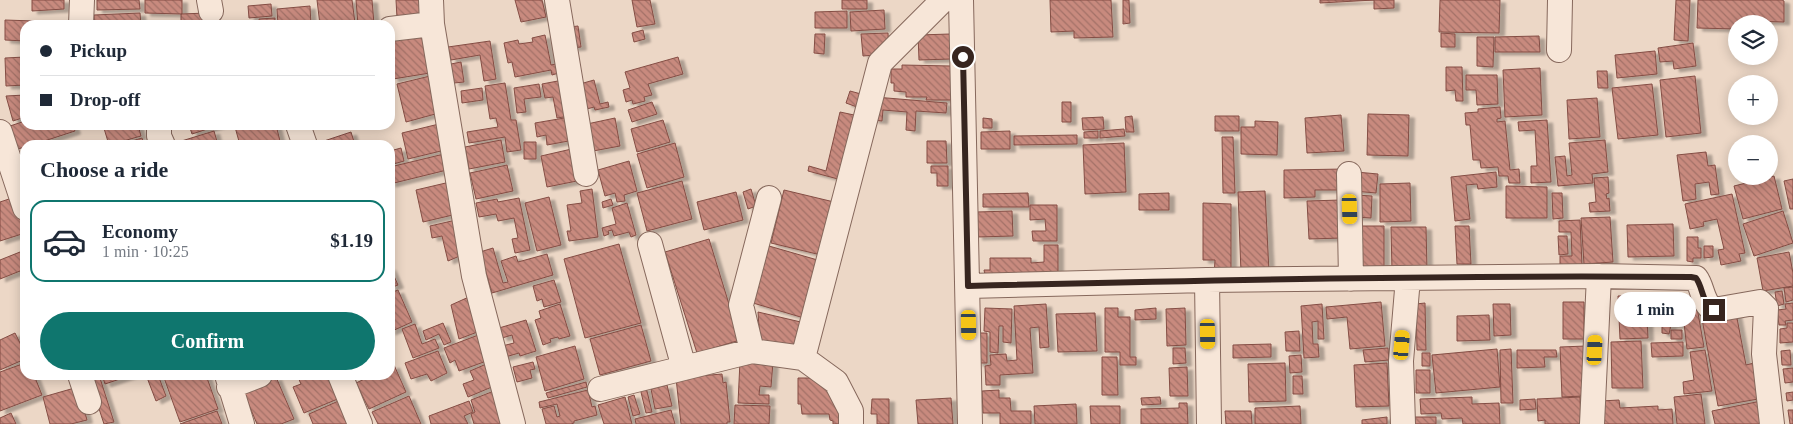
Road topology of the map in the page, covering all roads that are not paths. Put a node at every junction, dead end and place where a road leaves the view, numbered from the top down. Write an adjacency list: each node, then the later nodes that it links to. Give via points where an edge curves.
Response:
1 (82, 0): 7 (street)
2 (432, 0): 8 (street)
3 (557, 0): 12 (street)
4 (944, 0): 23 (street, via 880,63)
5 (962, 0): 21 (street)
6 (1560, 0): 10 (street)
7 (81, 20)
8 (432, 24): 9 (street); 32 (street, via 474,276)
9 (395, 28)
10 (1559, 50)
11 (0, 132): 14 (street)
12 (586, 174)
13 (1348, 174): 19 (street)
14 (20, 193)
15 (769, 198): 22 (street, via 741,305)
16 (650, 244): 24 (street)
17 (1599, 276): 18 (street); 37 (street); 38 (street, via 1696,278 1706,302 1714,310 1763,303 1766,308 1764,354)
18 (1408, 278): 19 (street); 36 (street, via 1401,362)
19 (1352, 279): 20 (street)
20 (1207, 280): 21 (street); 35 (street)
21 (968, 286): 34 (street)
22 (752, 351): 23 (street); 24 (street)
23 (803, 358): 33 (street, via 836,382 851,411)
24 (684, 368): 28 (street)
25 (82, 380): 29 (street)
26 (342, 380): 31 (street)
27 (228, 381): 30 (street)
28 (600, 389)
29 (89, 402)
30 (242, 424)
31 (360, 424)
32 (512, 424)
33 (851, 424)
34 (970, 424)
35 (1209, 424)
36 (1403, 424)
37 (1592, 424)
38 (1772, 424)

